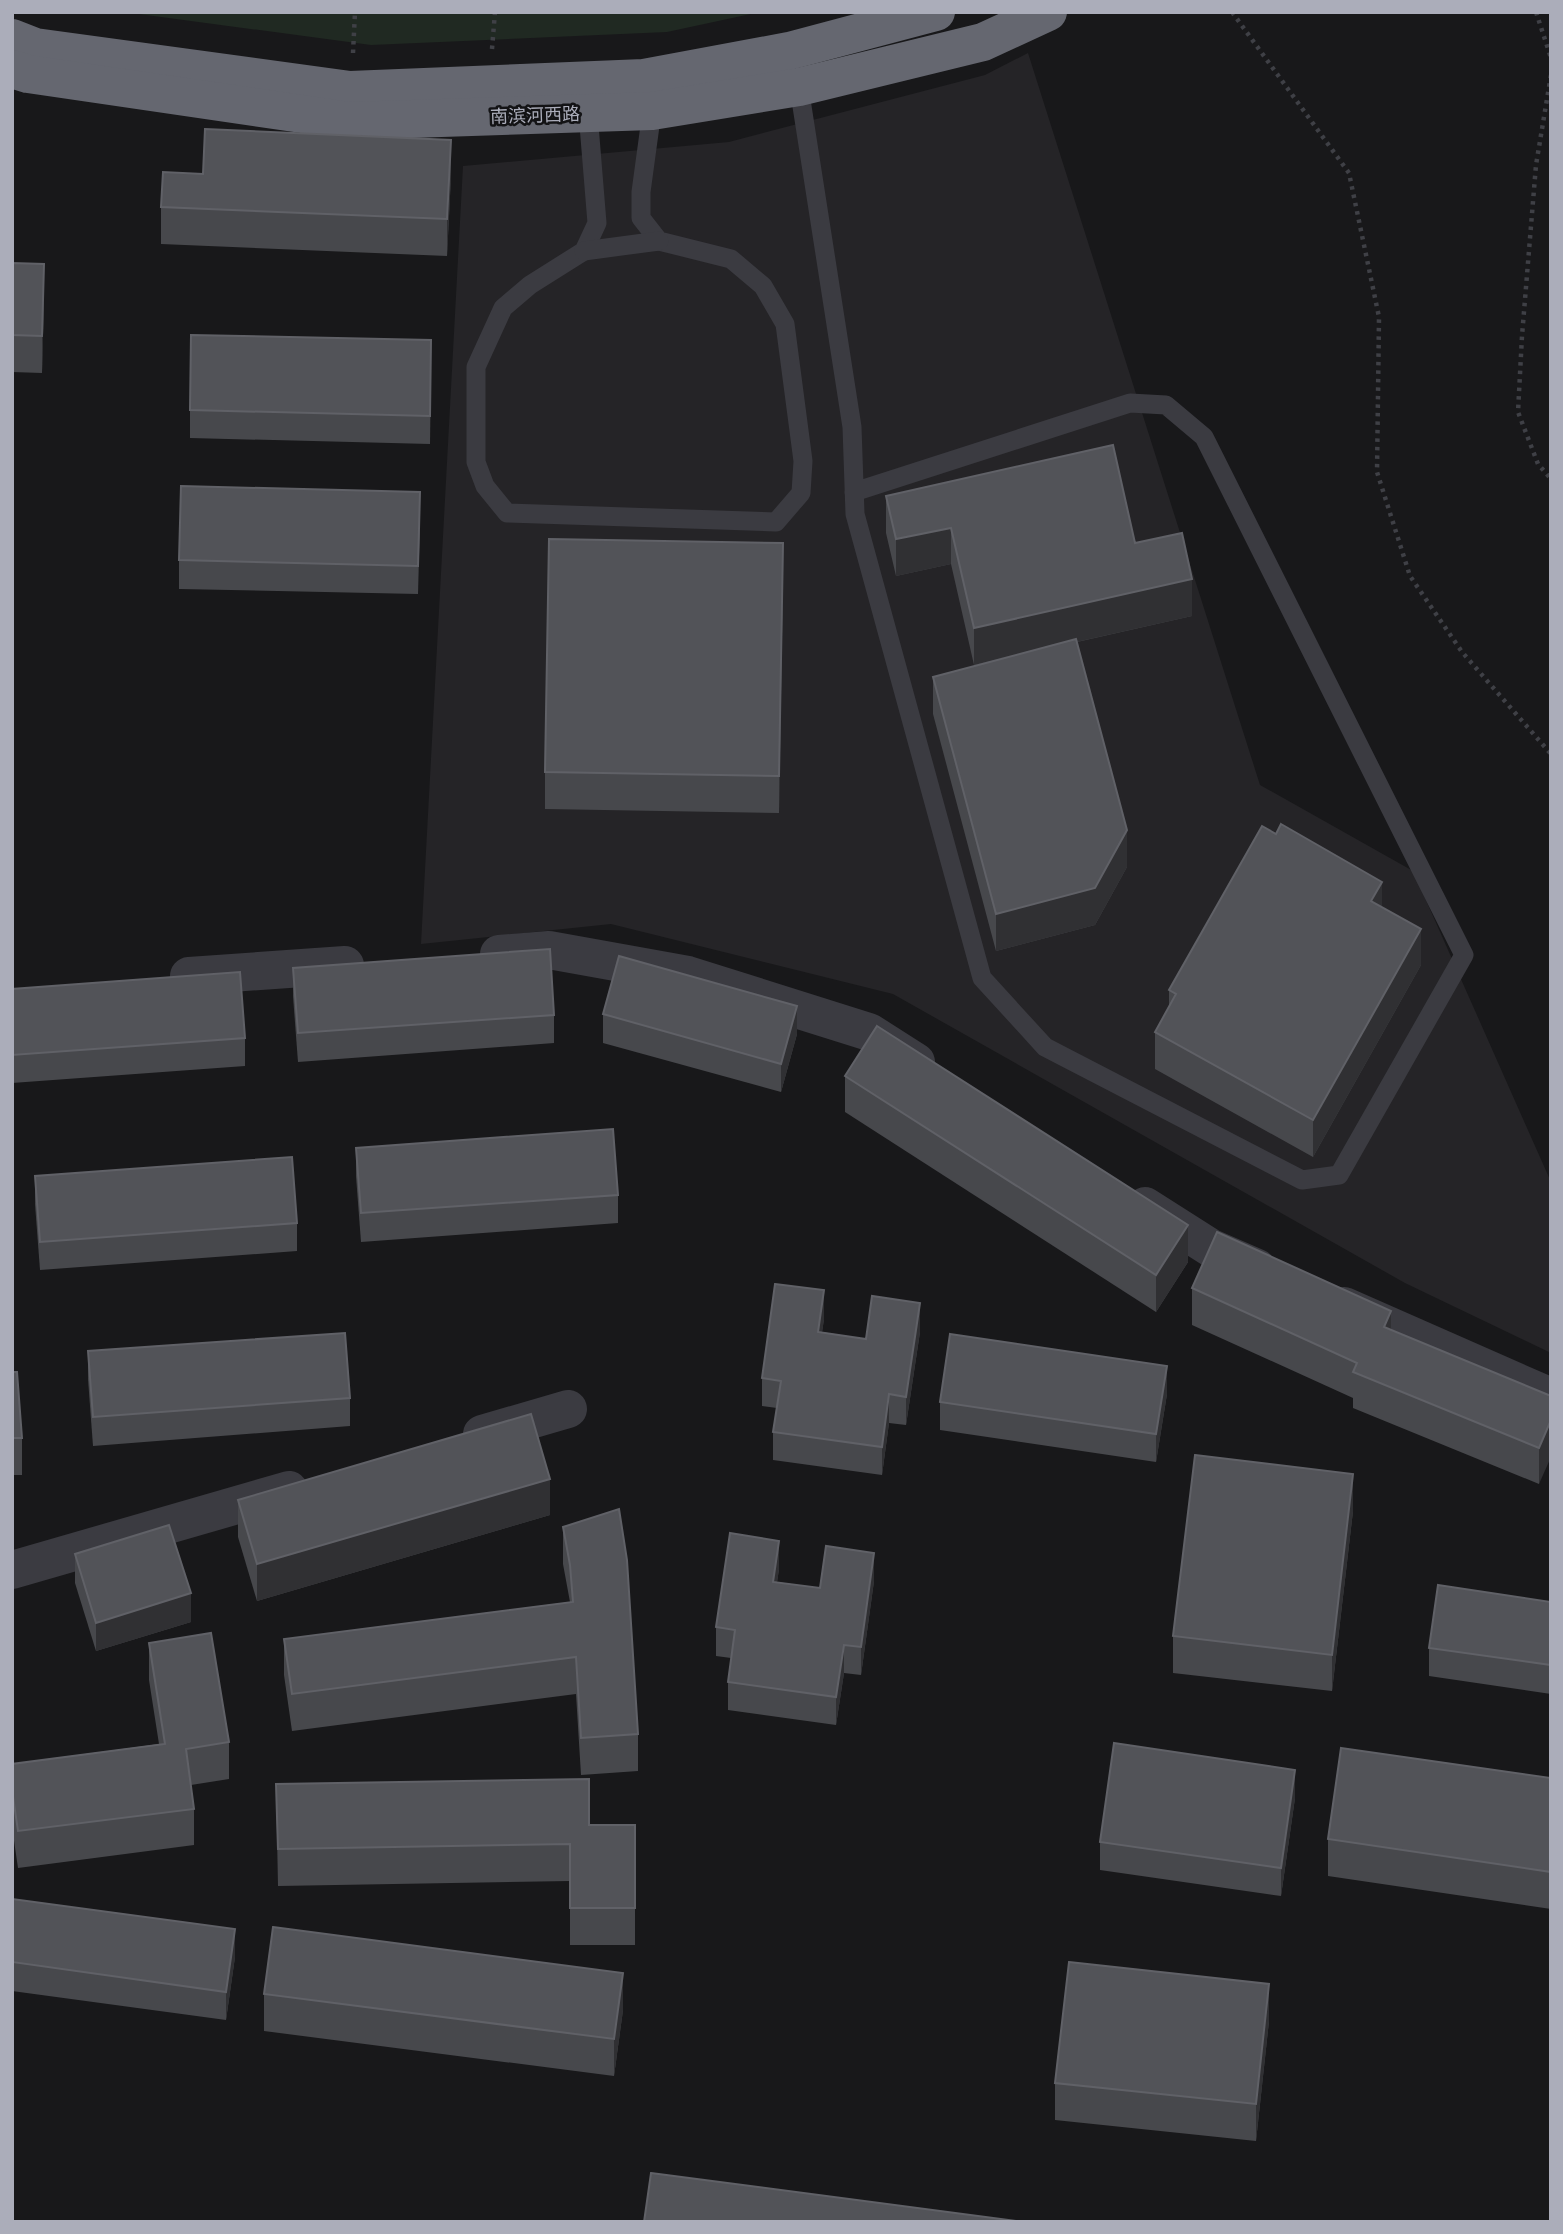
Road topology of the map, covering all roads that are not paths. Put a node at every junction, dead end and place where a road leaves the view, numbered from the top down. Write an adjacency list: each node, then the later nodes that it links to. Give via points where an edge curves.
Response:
1 (936, 12): 3 (highway, 南滨河西路, via 789,51 644,78 350,90 35,47)
2 (1048, 12): 5 (highway, 南滨河西路, via 983,42)
3 (12, 38)
4 (12, 69): 7 (highway, 南滨河西路, via 350,121)
5 (799, 87): 6 (highway, 南滨河西路); 10 (lane, via 852,427)
6 (652, 111): 7 (highway, 南滨河西路); 8 (lane, via 641,218)
7 (588, 113): 9 (lane, via 597,223)
8 (659, 241): 9 (lane); 9 (lane, via 731,259 763,286 785,324 803,461 801,493 776,522 507,513 485,486 476,463 476,367 503,308)
9 (584, 251)
10 (854, 492): 10 (lane, via 855,514 982,978 1045,1047 1302,1180 1339,1175 1464,955 1204,437 1166,405 1130,403)
11 (466, 956): 14 (street, via 549,950 688,975 869,1032)
12 (384, 962): 13 (street)
13 (150, 979)
14 (940, 1077)
15 (1117, 1188): 16 (street, via 1211,1248)
16 (1551, 1397)
17 (568, 1409): 18 (street)
18 (449, 1444)
19 (317, 1482): 20 (street)
20 (12, 1570)

